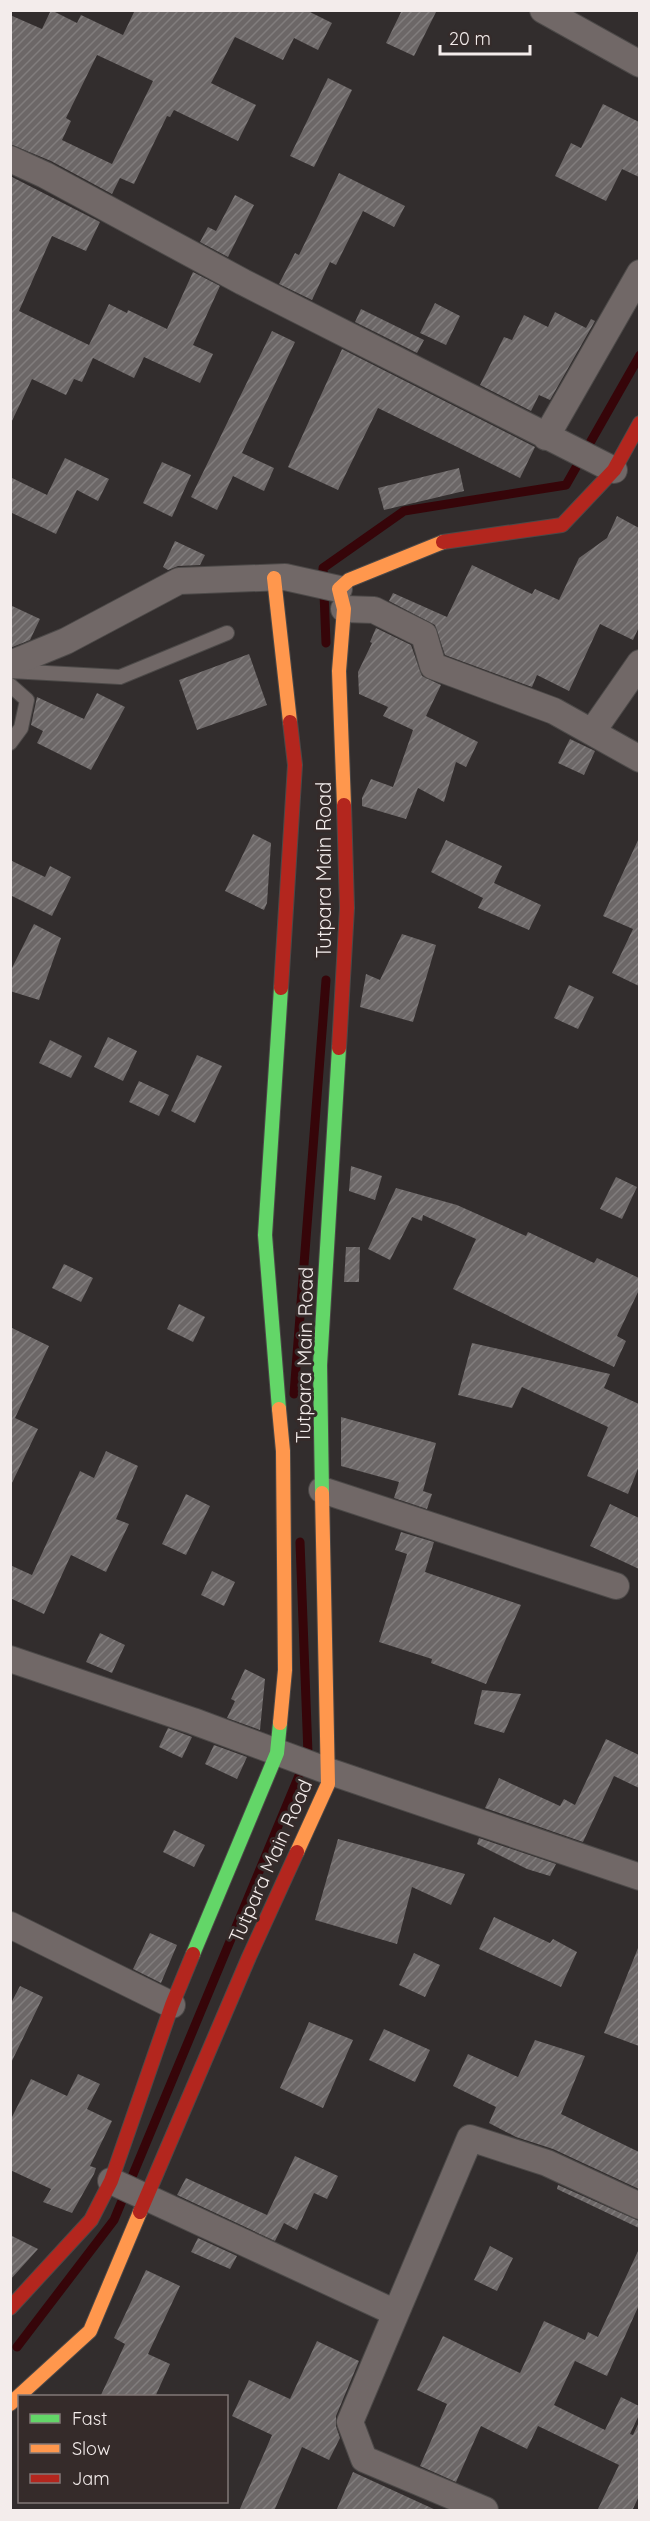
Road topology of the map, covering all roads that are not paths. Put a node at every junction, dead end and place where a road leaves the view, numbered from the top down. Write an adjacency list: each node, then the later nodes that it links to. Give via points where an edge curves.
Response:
1 (543, 10): 2 (street)
2 (639, 64)
3 (10, 159): 6 (street)
4 (639, 273): 6 (street)
5 (639, 423): 7 (street)
6 (551, 440): 7 (street)
7 (607, 467): 9 (street, via 562,525 440,542 349,580)
8 (280, 578): 9 (street); 12 (street, via 179,581 66,641); 21 (street, via 295,765 265,1235 283,1452 285,1670)
9 (342, 599): 15 (street, via 424,635 433,666 554,711); 18 (street, Tutpara Main Road, via 339,671 347,908 320,1365)
10 (227, 633): 13 (lane, via 120,677)
11 (639, 663): 15 (street)
12 (10, 664)
13 (10, 671)
14 (10, 685): 16 (lane, via 27,700 21,728)
15 (592, 732): 17 (street)
16 (10, 743)
17 (639, 759)
18 (322, 1490): 19 (street); 21 (street, Tutpara Main Road)
19 (616, 1586)
20 (10, 1659): 21 (street)
21 (303, 1762): 22 (street); 24 (street); 26 (street, Tutpara Main Road, via 328,1784 249,1957)
22 (639, 1877)
23 (10, 1925): 24 (street)
24 (172, 2006): 25 (street)
25 (111, 2181): 26 (street); 28 (street, via 91,2220)
26 (147, 2198): 29 (street); 30 (street, Tutpara Main Road, via 90,2331)
27 (639, 2206): 29 (street, via 547,2163 470,2138)
28 (10, 2308)
29 (396, 2313): 31 (street, via 350,2422 364,2459)
30 (20, 2395)
31 (486, 2511)

